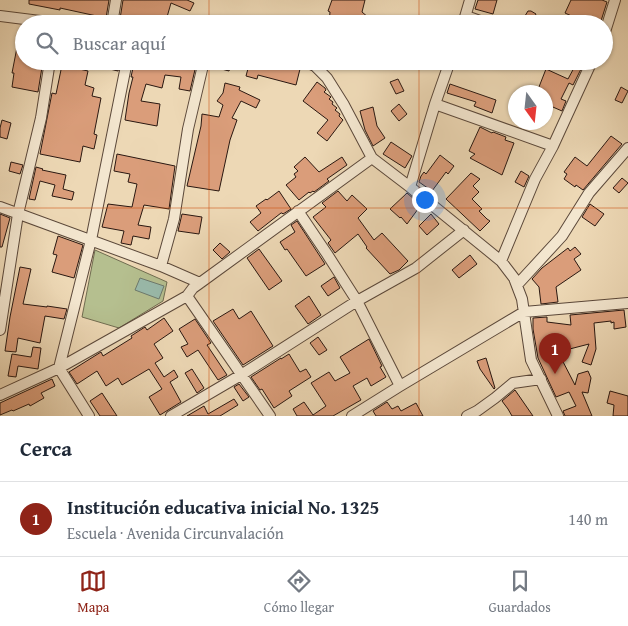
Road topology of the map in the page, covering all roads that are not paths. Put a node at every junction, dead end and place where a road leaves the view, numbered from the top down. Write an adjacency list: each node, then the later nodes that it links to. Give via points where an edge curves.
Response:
1 (116, 0): 4 (street)
2 (470, 0): 5 (street)
3 (616, 0): 6 (street)
4 (114, 15)
5 (466, 15)
6 (611, 15)
7 (0, 16): 8 (street)
8 (15, 18)
9 (48, 70): 22 (street)
10 (125, 70): 24 (street)
11 (202, 70): 26 (street, via 188,129 174,219)
12 (319, 70): 18 (street, via 344,105)
13 (447, 70): 15 (street)
14 (588, 70): 16 (street)
15 (435, 104): 16 (street); 19 (street)
16 (553, 146): 25 (street, via 535,179)
17 (628, 148): 28 (street, via 589,193 562,236)
18 (372, 158): 19 (street); 21 (street)
19 (410, 186): 23 (street)
20 (0, 207): 22 (street)
21 (298, 211): 27 (street); 31 (street)
22 (18, 214): 24 (street); 34 (street)
23 (464, 230): 25 (street); 31 (street, via 416,268)
24 (91, 240): 26 (street); 35 (street)
25 (501, 261): 28 (street)
26 (161, 266): 27 (street)
27 (200, 283): 30 (street)
28 (517, 285): 33 (street)
29 (628, 293): 32 (street)
30 (187, 296): 35 (street); 36 (street)
31 (356, 301): 36 (street); 38 (street)
32 (625, 304): 33 (street)
33 (524, 312): 37 (street, via 531,360); 38 (street)
34 (0, 330)
35 (59, 368): 39 (street); 40 (street)
36 (241, 375): 41 (street); 42 (street)
37 (540, 379): 44 (street, via 513,383); 45 (street)
38 (400, 386): 43 (street)
39 (0, 395)
40 (89, 416)
41 (171, 416)
42 (270, 416)
43 (352, 416)
44 (467, 416)
45 (558, 416)

